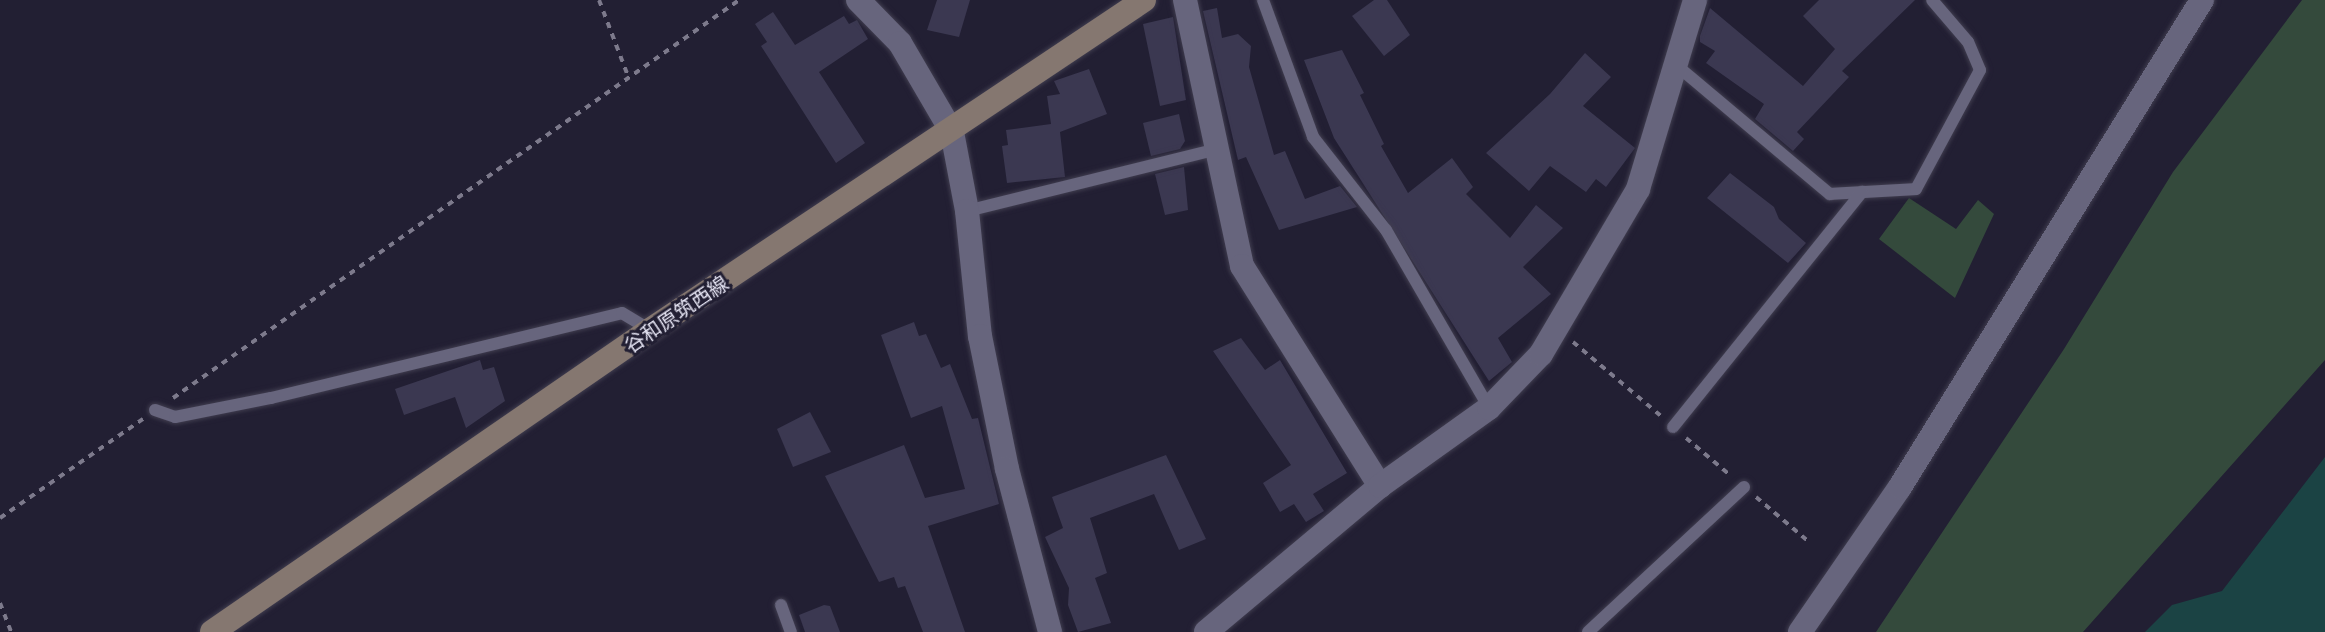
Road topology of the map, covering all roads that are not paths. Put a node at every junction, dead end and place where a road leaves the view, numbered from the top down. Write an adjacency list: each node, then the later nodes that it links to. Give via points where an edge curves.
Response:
1 (858, 0): 9 (street, via 900,43)
2 (1144, 0): 9 (main road, 谷和原筑西線)
3 (1185, 0): 10 (street)
4 (1263, 0): 14 (lane, via 1313,137 1386,230)
5 (1695, 0): 8 (street)
6 (1932, 0): 11 (lane, via 1968,42 1980,70 1916,189)
7 (2202, 0): 25 (street, via 1900,487)
8 (1676, 65): 11 (lane, via 1830,194); 14 (street, via 1638,189 1541,354)
9 (952, 132): 12 (street); 13 (main road, 谷和原筑西線)
10 (1217, 149): 12 (lane); 17 (street, via 1242,266)
11 (1862, 192): 16 (lane)
12 (967, 211): 22 (street, via 980,336 1007,469)
13 (650, 330): 15 (lane, via 622,313 271,398 175,417); 20 (main road, 谷和原筑西線)
14 (1489, 408): 17 (street)
15 (155, 410)
16 (1673, 427)
17 (1380, 486): 23 (street)
18 (1744, 487): 24 (lane)
19 (781, 605): 21 (lane)
20 (212, 632)
21 (791, 632)
22 (1050, 632)
23 (1206, 632)
24 (1588, 632)
25 (1800, 632)

